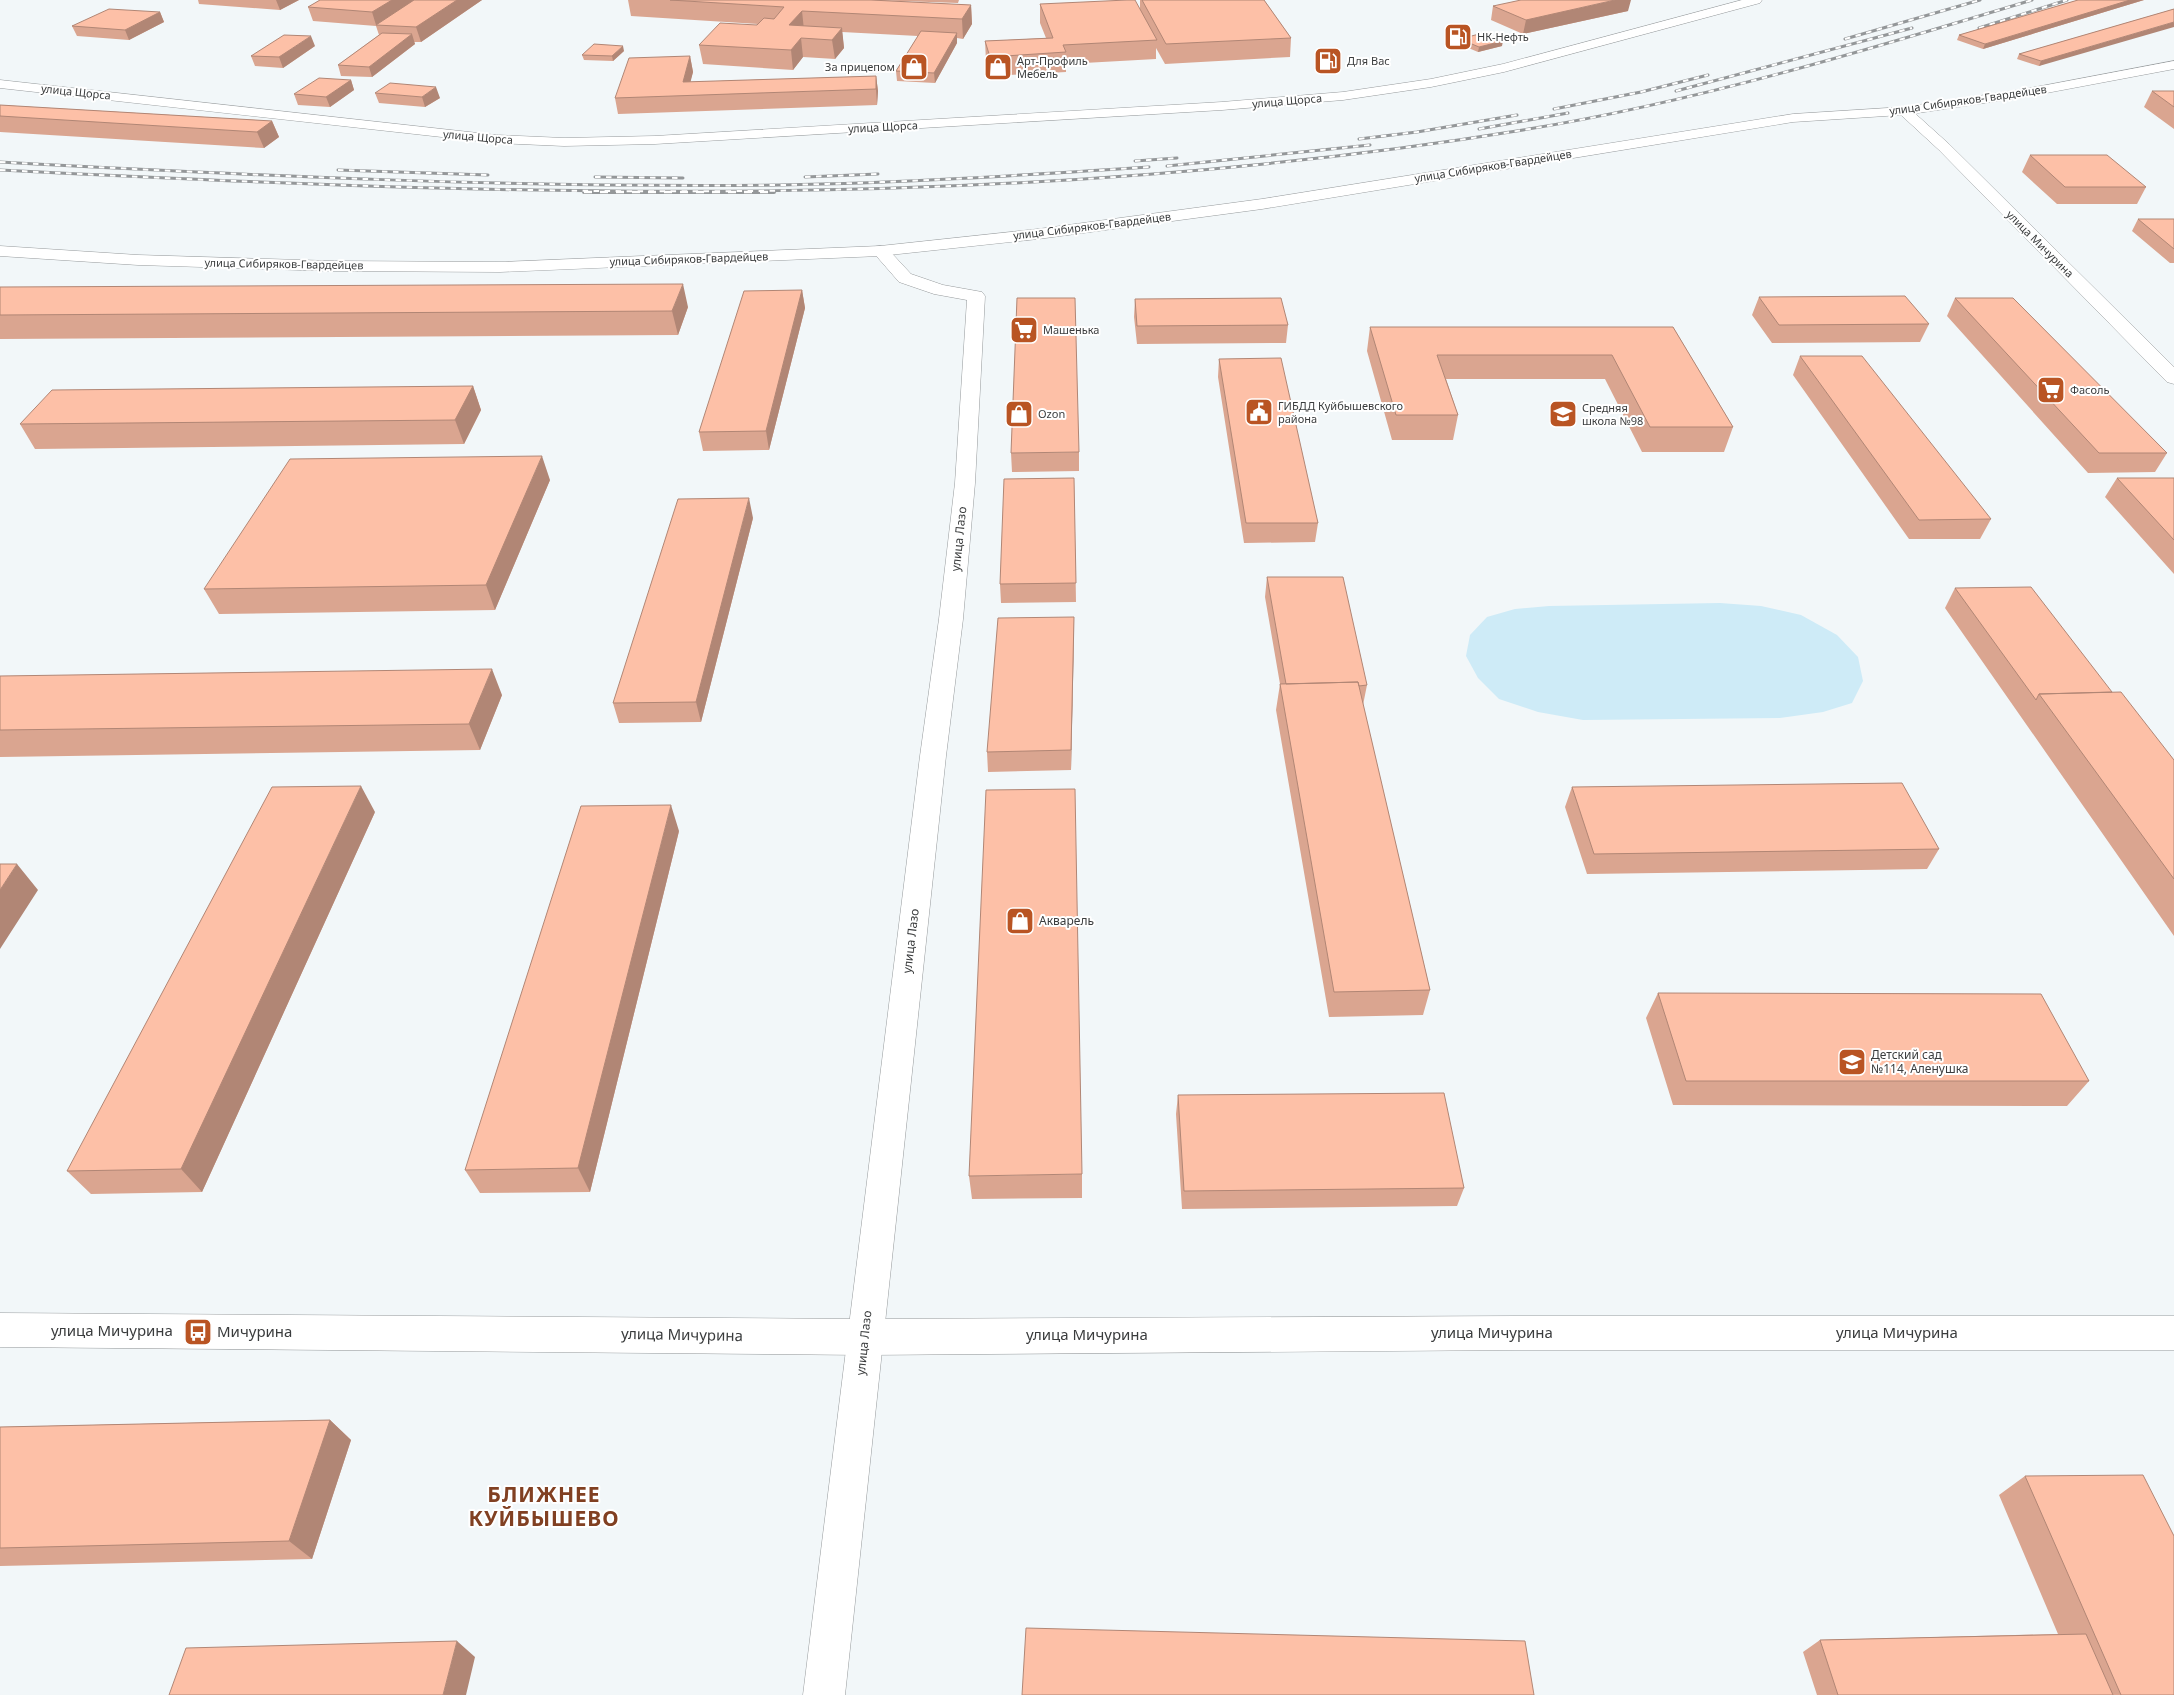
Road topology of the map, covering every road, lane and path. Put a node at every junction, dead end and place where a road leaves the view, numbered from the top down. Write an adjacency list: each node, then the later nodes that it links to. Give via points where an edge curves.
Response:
1 (1756, 0): 3 (street, улица Щорса, via 1504,68 1343,96 655,140 564,142 496,139)
2 (2174, 65): 4 (street, улица Сибиряков-Гвардейцев)
3 (0, 84)
4 (1904, 112): 6 (street, улица Сибиряков-Гвардейцев, via 1793,118 1262,204); 7 (street, улица Мичурина, via 1944,147)
5 (0, 251): 6 (street, улица Сибиряков-Гвардейцев, via 138,260 323,266 500,267)
6 (880, 251): 10 (street, улица Лазо, via 905,278 940,290 976,296 965,483 951,618)
7 (2174, 378)
8 (0, 1330): 10 (street, улица Мичурина)
9 (2174, 1333): 10 (street, улица Мичурина)
10 (865, 1337): 11 (street, улица Лазо)
11 (824, 1695)

